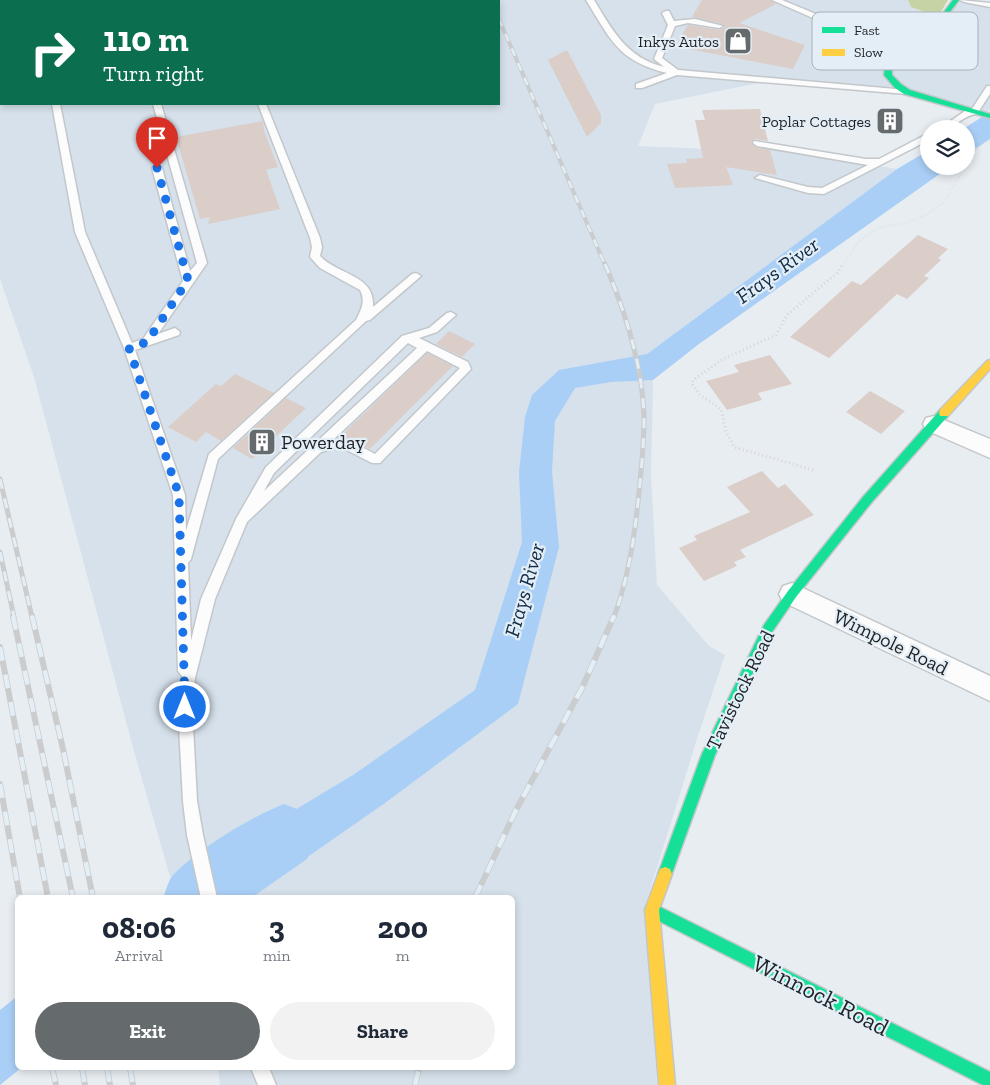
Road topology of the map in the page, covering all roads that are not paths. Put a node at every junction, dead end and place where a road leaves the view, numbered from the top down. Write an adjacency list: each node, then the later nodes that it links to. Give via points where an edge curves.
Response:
1 (590, 0): 10 (lane, via 626,53 650,67)
2 (776, 0): 6 (lane)
3 (964, 0): 4 (lane)
4 (990, 6)
5 (666, 13): 7 (lane)
6 (812, 15)
7 (672, 25): 8 (lane, via 684,21); 10 (lane, via 658,57)
8 (719, 26)
9 (888, 70): 13 (street, via 891,79)
10 (676, 72): 11 (lane); 13 (lane)
11 (639, 86)
12 (990, 88): 17 (lane)
13 (907, 92): 17 (street)
14 (56, 105): 33 (lane, via 80,232)
15 (157, 105): 26 (lane, via 202,263)
16 (262, 105): 28 (lane, via 314,238 317,247 315,257 321,264 362,285 367,293 369,308)
17 (973, 111): 18 (street); 19 (lane)
18 (990, 116)
19 (958, 120)
20 (920, 141): 22 (lane)
21 (757, 143): 22 (lane, via 866,162)
22 (880, 161): 24 (lane, via 824,191)
23 (157, 168): 26 (lane)
24 (760, 178)
25 (416, 276): 28 (lane)
26 (188, 280): 31 (lane)
27 (451, 315): 30 (lane, via 433,330)
28 (360, 322): 39 (lane, via 213,457)
29 (175, 332): 31 (lane)
30 (406, 339): 32 (lane); 38 (lane, via 270,470)
31 (147, 342): 33 (lane)
32 (421, 344): 37 (lane, via 423,349); 37 (lane, via 464,365 466,369 376,460 342,442)
33 (129, 348): 39 (lane, via 179,495)
34 (990, 363): 35 (street, Tavistock Road)
35 (934, 424): 36 (street); 40 (street, Tavistock Road, via 867,500)
36 (990, 449)
37 (316, 450): 38 (lane)
38 (242, 520): 42 (lane, via 208,599)
39 (182, 571): 42 (lane)
40 (792, 594): 41 (street, Wimpole Road); 44 (street, Tavistock Road, via 768,629 709,754)
41 (990, 689)
42 (185, 692): 43 (lane, via 187,768 195,836)
43 (208, 895)
44 (652, 910): 46 (street, Winnock Road); 48 (street, Tavistock Road)
45 (261, 1070): 47 (lane)
46 (990, 1080)
47 (267, 1085)
48 (667, 1085)

